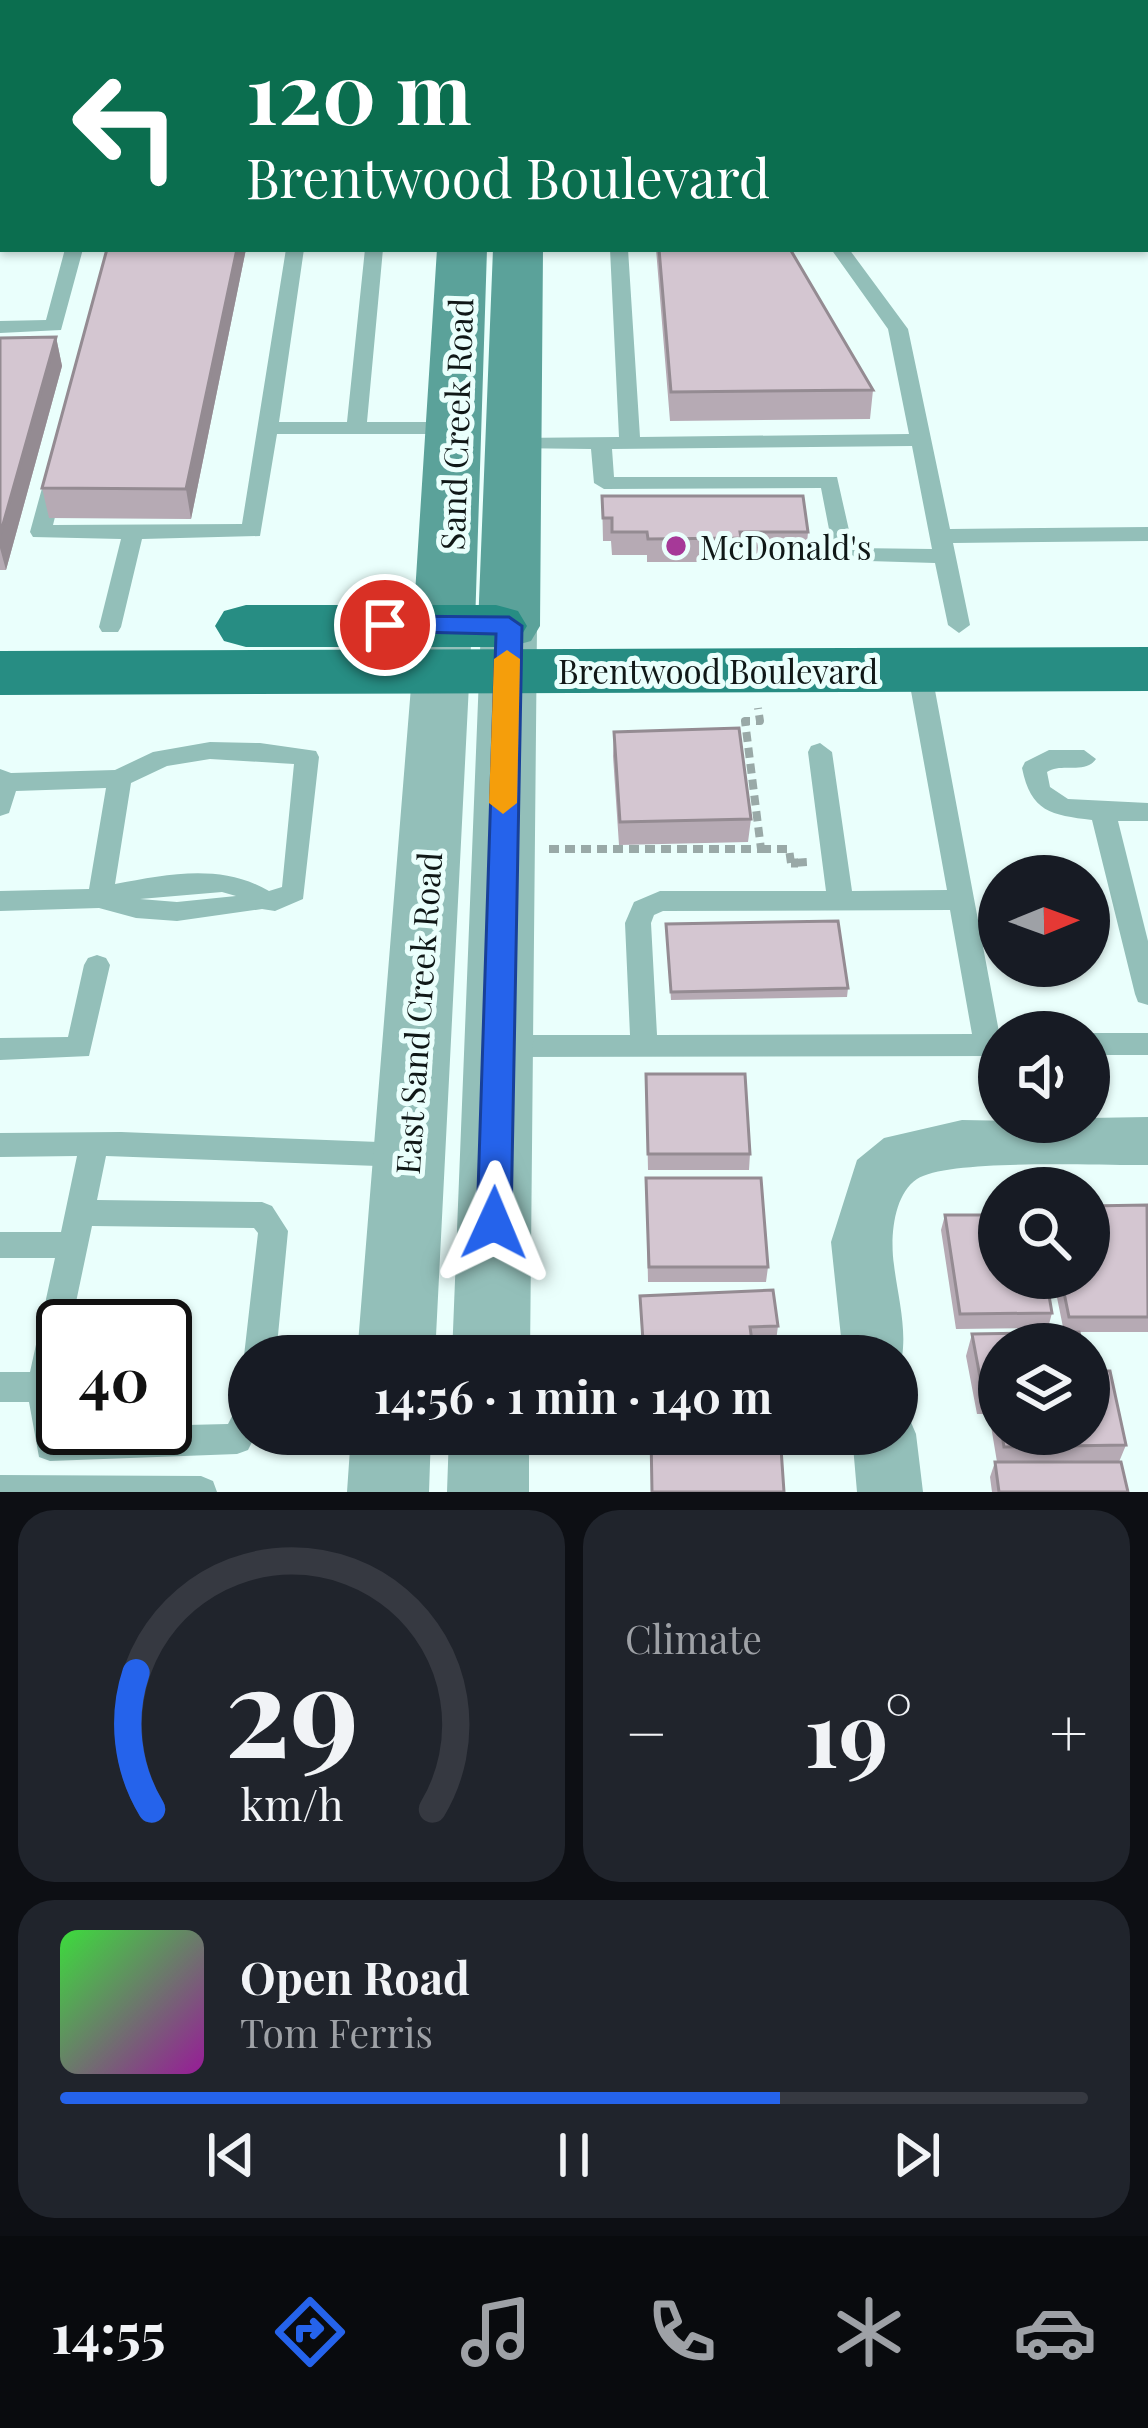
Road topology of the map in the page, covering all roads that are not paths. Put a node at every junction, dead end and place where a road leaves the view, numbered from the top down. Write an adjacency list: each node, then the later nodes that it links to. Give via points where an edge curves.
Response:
1 (73, 252): 8 (lane, via 54,326)
2 (295, 252): 9 (lane)
3 (374, 252): 11 (lane)
4 (462, 252): 10 (main road, Sand Creek Road)
5 (518, 252): 16 (main road, Sand Creek Road)
6 (619, 252): 15 (lane)
7 (842, 252): 12 (lane, via 898,329)
8 (0, 327)
9 (268, 428): 11 (lane); 19 (lane, via 252,532)
10 (456, 428): 11 (lane); 26 (main road, Sand Creek Road)
11 (356, 429)
12 (921, 440): 13 (lane); 21 (lane)
13 (823, 442): 15 (lane); 18 (lane)
14 (601, 443): 15 (lane); 16 (lane); 18 (lane, via 604,483)
15 (629, 443)
16 (516, 444): 27 (main road, Sand Creek Road)
17 (58, 467): 19 (lane, via 40,532)
18 (830, 482): 21 (lane, via 843,555)
19 (133, 532): 24 (lane)
20 (1148, 535): 21 (lane)
21 (943, 546): 25 (lane)
22 (1148, 625): 25 (main road, Brentwood Boulevard)
23 (0, 627): 24 (main road, Brentwood Boulevard)
24 (110, 627): 26 (main road, Brentwood Boulevard)
25 (939, 647): 27 (main road, Brentwood Boulevard); 27 (main road, Brentwood Boulevard, via 753,670); 28 (main road, Brentwood Boulevard); 38 (lane)
26 (442, 648): 27 (main road, Brentwood Boulevard); 29 (main road, Brentwood Boulevard); 52 (street, East Sand Creek Road)
27 (508, 648): 46 (street)
28 (1148, 669)
29 (0, 673)
30 (820, 752): 37 (lane)
31 (1084, 759): 34 (lane, via 1049,759 1034,768 1039,792 1062,808)
32 (120, 779): 33 (lane); 36 (lane); 36 (lane, via 190,752 307,758 294,892 229,908 124,909)
33 (2, 789)
34 (1103, 812): 35 (lane); 41 (lane)
35 (1148, 812)
36 (100, 898): 39 (lane)
37 (839, 900): 38 (lane); 47 (lane, via 659,901 643,909)
38 (962, 900): 42 (lane)
39 (0, 901)
40 (97, 964): 48 (lane, via 79,1048)
41 (1148, 994)
42 (986, 1011)
43 (1148, 1044): 45 (lane)
44 (978, 1045): 47 (lane)
45 (1110, 1045)
46 (497, 1046): 47 (lane); 59 (street)
47 (644, 1046)
48 (0, 1049)
49 (1148, 1141): 60 (street, via 962,1144 904,1155 878,1178 861,1242)
50 (94, 1144): 51 (lane); 52 (lane); 53 (lane)
51 (0, 1145)
52 (408, 1155): 58 (street, East Sand Creek Road)
53 (79, 1214): 55 (lane); 57 (lane, via 262,1215 273,1231)
54 (0, 1245): 55 (lane)
55 (73, 1245): 56 (lane)
56 (62, 1299)
57 (262, 1335)
58 (397, 1335)
59 (491, 1335)
60 (872, 1335)
61 (0, 1387): 62 (lane)
62 (36, 1387)
63 (228, 1439): 64 (lane)
64 (192, 1441)
65 (390, 1455): 70 (street)
66 (489, 1455): 71 (street)
67 (886, 1455): 72 (street)
68 (0, 1491): 69 (lane)
69 (201, 1492)
70 (388, 1492)
71 (488, 1492)
72 (890, 1492)

